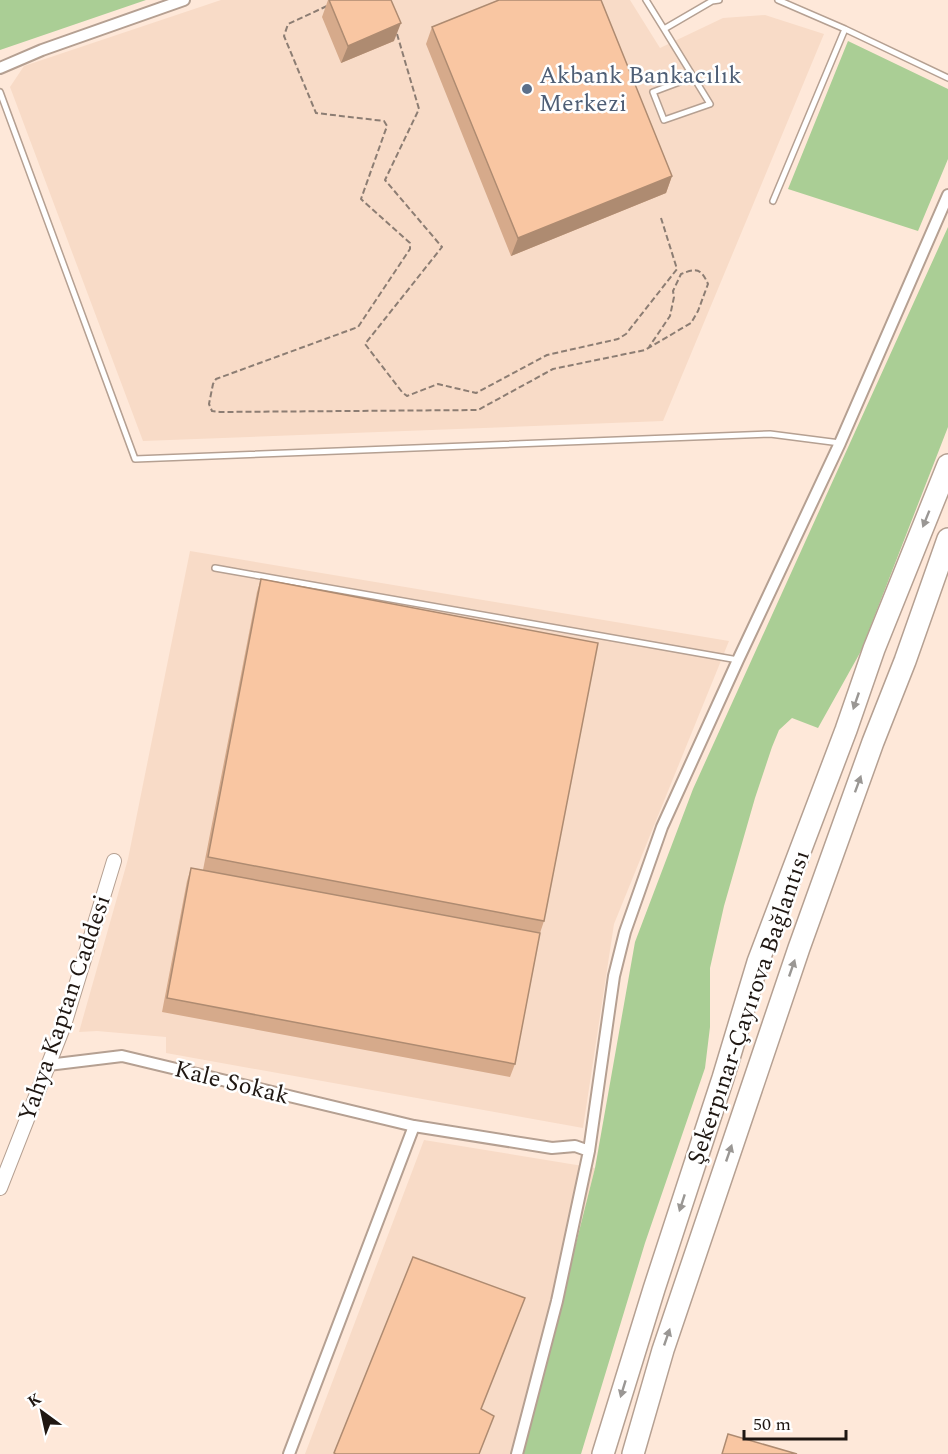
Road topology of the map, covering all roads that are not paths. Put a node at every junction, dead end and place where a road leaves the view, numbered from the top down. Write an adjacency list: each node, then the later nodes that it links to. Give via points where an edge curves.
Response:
1 (184, 0): 7 (street)
2 (646, 0): 5 (lane)
3 (719, 0): 5 (lane)
4 (778, 0): 6 (lane)
5 (664, 29): 8 (lane)
6 (844, 29): 9 (lane); 12 (lane)
7 (0, 68)
8 (693, 77): 8 (lane, via 710,104 664,120 653,92)
9 (948, 78)
10 (0, 92): 13 (lane, via 135,459 770,434)
11 (948, 195): 13 (street)
12 (773, 201)
13 (840, 443): 17 (street)
14 (948, 465): 25 (highway, Şekerpınar-Çayırova Bağlantısı, one-way to 25, via 874,649 758,962)
15 (948, 539): 26 (highway, Şekerpınar-Çayırova Bağlantısı, one-way to 15, via 663,1350 799,948)
16 (215, 568): 17 (lane)
17 (738, 660): 21 (street, via 662,827 625,932 614,976)
18 (114, 861): 19 (street, Yahya Kaptan Caddesi, via 64,1026)
19 (48, 1065): 20 (street, Kale Sokak, via 122,1056); 22 (street, Yahya Kaptan Caddesi)
20 (414, 1126): 21 (street, Kale Sokak); 23 (street)
21 (589, 1151): 24 (street, via 557,1301)
22 (0, 1188)
23 (289, 1454)
24 (517, 1454)
25 (603, 1454)
26 (633, 1454)

